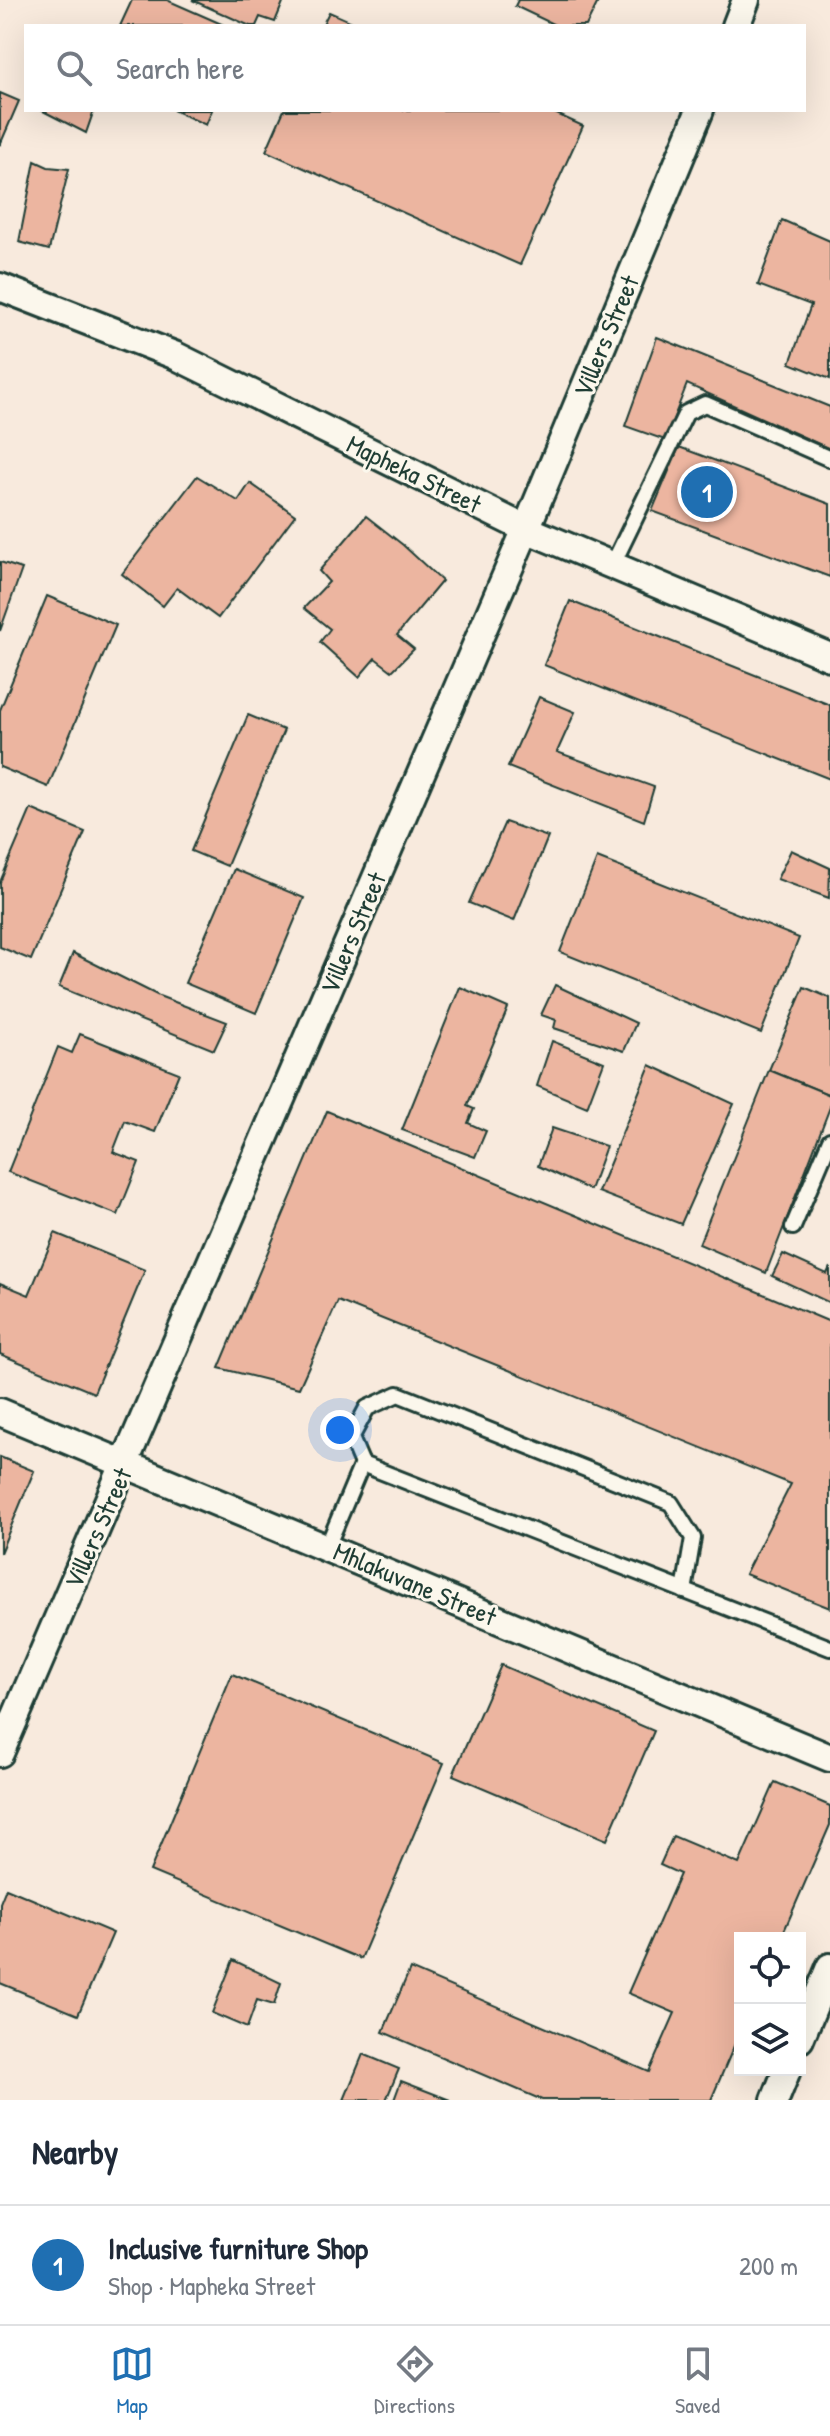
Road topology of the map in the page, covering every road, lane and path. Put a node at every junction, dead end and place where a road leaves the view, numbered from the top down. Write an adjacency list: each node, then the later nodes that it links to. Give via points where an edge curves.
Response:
1 (746, 0): 2 (street)
2 (737, 24)
3 (699, 112): 6 (street, Villers Street)
4 (0, 287): 6 (street, Mapheka Street, via 174,355)
5 (830, 459): 7 (lane, via 705,404 686,413)
6 (526, 529): 7 (street, Mapheka Street); 12 (street, Villers Street)
7 (612, 566): 8 (street, Mapheka Street)
8 (830, 657)
9 (830, 1140): 10 (lane)
10 (793, 1227)
11 (0, 1412): 12 (street, Mhlakuvane Street)
12 (126, 1463): 14 (street, Mhlakuvane Street); 17 (street, Villers Street)
13 (362, 1464): 14 (lane); 15 (lane); 15 (lane, via 351,1438 367,1408 398,1394 671,1503 693,1538)
14 (327, 1547): 18 (street, Mhlakuvane Street)
15 (684, 1591): 16 (lane)
16 (830, 1648)
17 (0, 1753)
18 (830, 1758)
19 (830, 1967): 20 (street)
20 (806, 2025)
21 (785, 2076): 22 (street)
22 (775, 2100)

